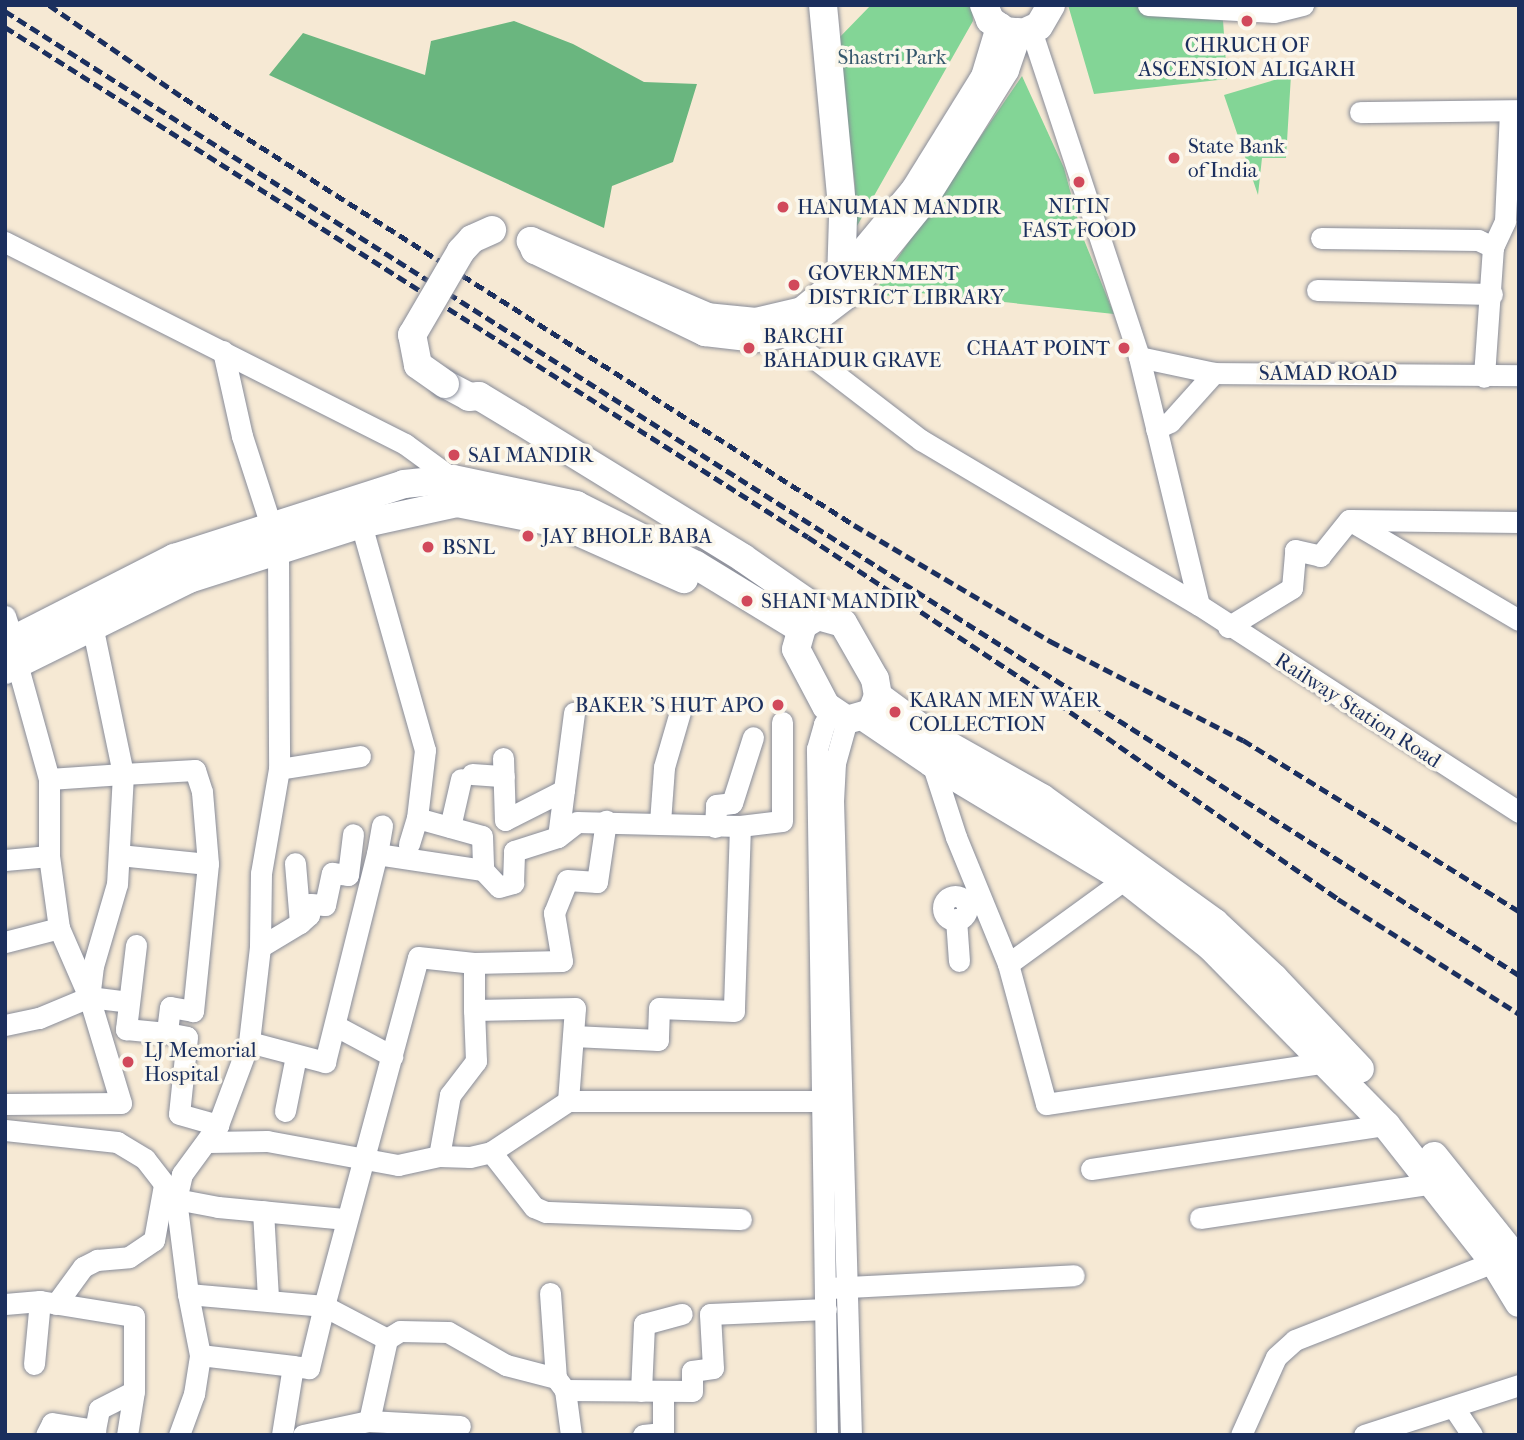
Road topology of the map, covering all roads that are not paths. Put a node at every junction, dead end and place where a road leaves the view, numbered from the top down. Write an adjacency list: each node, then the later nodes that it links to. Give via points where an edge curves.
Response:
1 (823, 5): 13 (main road, via 843,218)
2 (1051, 5): 6 (main road, via 1039,26)
3 (1148, 5): 5 (street)
4 (1303, 5): 5 (street)
5 (1251, 8)
6 (1008, 24): 13 (main road, via 985,77 915,190); 16 (main road, via 1005,70 921,204 849,293 799,331); 18 (street)
7 (1514, 111): 8 (street); 12 (street, via 1505,221)
8 (1360, 112)
9 (1321, 238): 12 (street, via 1478,240)
10 (531, 241): 13 (main road, via 679,308 728,320 780,319 802,311); 16 (main road, via 536,250 671,320 728,336); 32 (main road, bridge, via 492,230 472,239 461,251 412,335 418,365 472,407)
11 (5, 242): 17 (street)
12 (1493, 247): 15 (street)
13 (841, 279)
14 (1317, 290): 15 (street)
15 (1492, 294): 21 (street)
16 (784, 335): 28 (street, Railway Station Road, via 920,440)
17 (223, 351): 23 (street, via 405,444); 27 (street, via 242,436)
18 (1139, 357): 19 (street, SAMAD ROAD); 22 (street)
19 (1214, 373): 21 (street, SAMAD ROAD); 22 (street, via 1170,422)
20 (1519, 375): 21 (street, SAMAD ROAD)
21 (1484, 377)
22 (1156, 429): 28 (street)
23 (453, 479): 27 (main road, via 404,484); 32 (main road, via 576,505)
24 (1349, 520): 25 (street); 29 (street); 31 (street, via 1320,556 1295,550 1292,588)
25 (1519, 522)
26 (361, 524): 27 (main road); 32 (main road, via 457,503 558,523); 46 (street, via 425,750)
27 (275, 541): 30 (main road); 33 (main road, via 174,558); 41 (street)
28 (1199, 605): 31 (street, Railway Station Road)
29 (1519, 620)
30 (92, 625): 33 (main road); 42 (street)
31 (1228, 627): 45 (street, Railway Station Road)
32 (809, 629): 34 (main road); 34 (main road, via 842,623 875,679)
33 (9, 647): 43 (street)
34 (855, 711): 40 (main road); 50 (street, via 818,737); 78 (main road, via 932,736 1001,771 1100,837 1215,923); 108 (street, via 835,763 833,800)
35 (680, 712): 49 (street, via 664,767)
36 (575, 713): 44 (street)
37 (782, 722): 48 (street)
38 (753, 737): 54 (street, via 732,803 716,805)
39 (360, 756): 41 (street)
40 (932, 763): 57 (street); 66 (main road)
41 (279, 769): 71 (street, via 261,873)
42 (123, 774): 43 (street); 60 (street); 64 (street, via 195,770 202,792)
43 (50, 779): 61 (street)
44 (564, 790): 53 (street, via 505,820 503,767 466,776); 56 (street)
45 (1519, 812)
46 (417, 818): 53 (street); 58 (street)
47 (606, 821): 49 (street); 56 (street, via 577,822); 73 (street, via 597,882 566,880 554,913 562,961)
48 (782, 821): 50 (street); 52 (street)
49 (660, 822): 54 (street)
50 (818, 824): 88 (street)
51 (382, 825): 59 (street)
52 (740, 826): 54 (street); 82 (street, via 733,1011 659,1008 658,1040)
53 (450, 827): 65 (street, via 482,836)
54 (715, 827)
55 (353, 834): 67 (street, via 348,875 332,873 325,905 310,904 309,915)
56 (558, 837): 65 (street, via 514,851 513,883 499,887)
57 (956, 837): 72 (street, via 954,896 966,907 956,919); 74 (street)
58 (409, 844)
59 (377, 854): 65 (street); 80 (street)
60 (119, 855): 64 (street); 75 (street, via 117,884 93,966)
61 (49, 856): 62 (street); 68 (street)
62 (5, 860)
63 (295, 863): 67 (street)
64 (208, 864): 81 (street, via 193,1011 170,1007)
65 (484, 870)
66 (1125, 879): 74 (street); 78 (main road)
67 (300, 923): 71 (street)
68 (59, 928): 69 (street); 75 (street)
69 (5, 942)
70 (136, 945): 76 (street)
71 (260, 947): 83 (street)
72 (959, 961)
73 (474, 963): 77 (street); 85 (street, via 418,957)
74 (1008, 964): 86 (street, via 1046,1104)
75 (89, 997): 76 (street); 79 (street, via 39,1018); 89 (street, via 121,1103)
76 (129, 1002): 81 (street, via 126,1029)
77 (474, 1010): 82 (street, via 575,1009); 95 (street, via 476,1061 450,1095)
78 (1290, 1010): 86 (main road); 104 (main road, via 1404,1119)
79 (5, 1025)
80 (337, 1026): 84 (street, via 325,1062); 85 (street)
81 (167, 1033): 93 (street, via 187,1037 179,1114)
82 (573, 1036): 87 (street)
83 (249, 1042): 84 (street); 93 (street)
84 (296, 1056): 90 (street)
85 (392, 1056): 96 (street)
86 (1327, 1062): 91 (main road)
87 (568, 1101): 88 (street); 94 (street)
88 (824, 1101): 108 (street)
89 (5, 1104)
90 (285, 1111)
91 (1386, 1125): 97 (street); 98 (main road)
92 (5, 1130): 99 (street, via 117,1142 145,1159)
93 (214, 1134): 96 (street); 99 (street)
94 (491, 1152): 95 (street); 103 (street, via 534,1207 546,1212)
95 (439, 1156): 96 (street, via 398,1165)
96 (364, 1161): 102 (street)
97 (1091, 1169)
98 (1433, 1183): 101 (street); 104 (main road)
99 (170, 1192): 100 (street); 107 (street); 110 (street, via 155,1240 129,1257 97,1260 83,1267)
100 (263, 1211): 102 (street); 109 (street)
101 (1200, 1218)
102 (346, 1219): 113 (street)
103 (741, 1219)
104 (1507, 1262): 111 (main road); 137 (street, via 1295,1340 1276,1357)
105 (1074, 1275): 108 (street)
106 (550, 1293): 119 (street)
107 (188, 1294): 109 (street); 116 (street)
108 (832, 1295): 123 (street, via 710,1314 713,1368 692,1371 692,1391); 128 (street); 136 (street)
109 (268, 1298): 113 (street)
110 (48, 1303): 112 (street); 117 (street); 121 (street, via 134,1315)
111 (1519, 1303)
112 (5, 1304)
113 (324, 1306): 115 (street); 118 (street, via 309,1368)
114 (682, 1314): 122 (street, via 644,1324)
115 (387, 1339): 119 (street, via 400,1332 448,1332 506,1365); 125 (street)
116 (200, 1356): 118 (street); 131 (street, via 194,1394)
117 (34, 1364)
118 (292, 1366): 132 (street)
119 (561, 1384): 122 (street); 134 (street)
120 (1519, 1385): 124 (street)
121 (134, 1391): 127 (street, via 99,1409); 130 (street)
122 (641, 1391): 123 (street)
123 (663, 1391): 135 (street, via 663,1433)
124 (1454, 1408): 138 (street); 139 (street)
125 (369, 1421): 126 (street); 133 (street)
126 (460, 1426)
127 (95, 1433): 129 (street, via 52,1423)
128 (828, 1434)
129 (46, 1435)
130 (127, 1435)
131 (179, 1435)
132 (282, 1435)
133 (303, 1435)
134 (571, 1435)
135 (643, 1435)
136 (851, 1435)
137 (1241, 1435)
138 (1364, 1435)
139 (1472, 1435)

